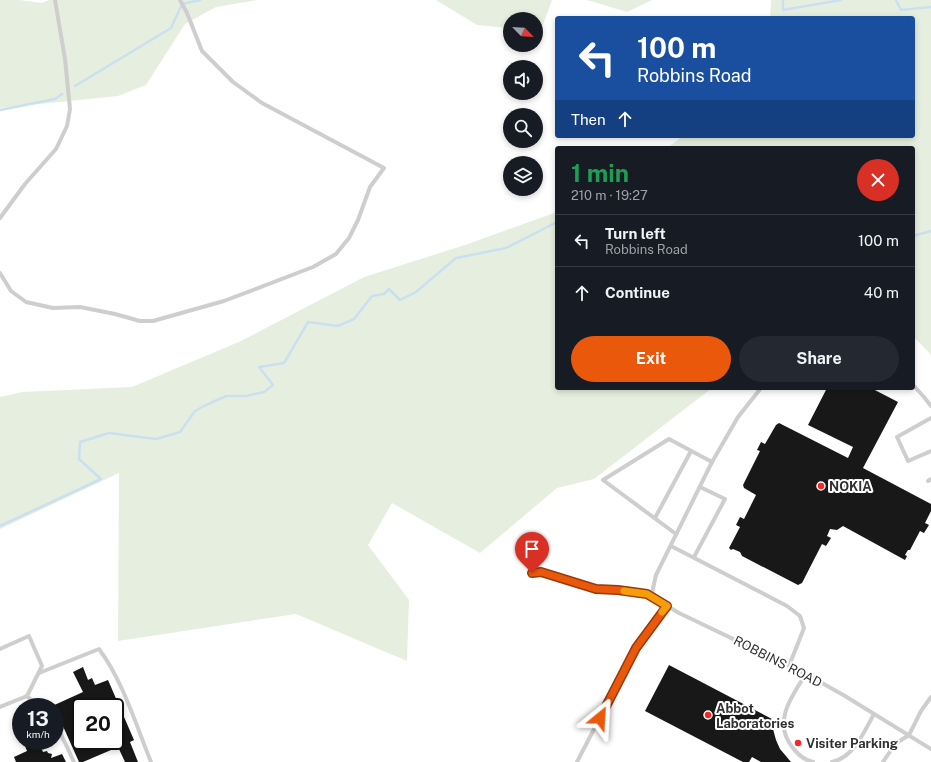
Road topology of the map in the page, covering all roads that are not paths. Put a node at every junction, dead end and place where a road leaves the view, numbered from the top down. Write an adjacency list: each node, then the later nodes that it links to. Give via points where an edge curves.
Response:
1 (55, 0): 3 (lane, via 65,59 70,114 67,126 56,149 25,184)
2 (180, 0): 4 (lane, via 202,51 233,82 262,103 384,168 370,187 349,238 336,254 313,267 224,301 153,320 140,321 80,307 53,308 26,302 11,291)
3 (0, 218)
4 (0, 274)
5 (915, 387): 7 (lane)
6 (758, 390): 11 (lane, via 738,417)
7 (931, 406)
8 (931, 418): 10 (lane, via 897,437 908,461)
9 (691, 451): 11 (lane); 13 (lane); 13 (lane, via 669,439 603,480)
10 (931, 451)
11 (712, 462): 12 (lane)
12 (700, 487): 14 (lane); 16 (lane, via 725,499)
13 (655, 518): 14 (lane)
14 (676, 534): 15 (lane)
15 (671, 546): 16 (lane); 18 (lane, via 656,576)
16 (694, 558): 21 (lane, via 787,606 800,616 804,628)
17 (532, 573): 18 (lane, ROBBINS ROAD, via 541,572 596,589 647,594)
18 (651, 597): 19 (lane, ROBBINS ROAD)
19 (667, 606): 21 (lane, ROBBINS ROAD); 33 (lane, via 636,648)
20 (0, 649): 22 (lane, via 29,636 42,666)
21 (789, 666): 23 (lane, ROBBINS ROAD)
22 (39, 673): 24 (lane); 32 (lane, via 100,649 110,663)
23 (806, 674): 27 (lane, ROBBINS ROAD); 34 (lane, via 790,698 784,713 783,728 796,752)
24 (27, 696): 26 (lane)
25 (931, 697): 28 (lane)
26 (0, 707)
27 (874, 714): 28 (lane, ROBBINS ROAD); 35 (lane, via 851,751)
28 (908, 735): 30 (lane, ROBBINS ROAD); 36 (lane, via 895,744)
29 (64, 741): 31 (lane)
30 (931, 749)
31 (74, 762)
32 (151, 762)
33 (577, 762)
34 (814, 762)
35 (832, 762)
36 (883, 762)

